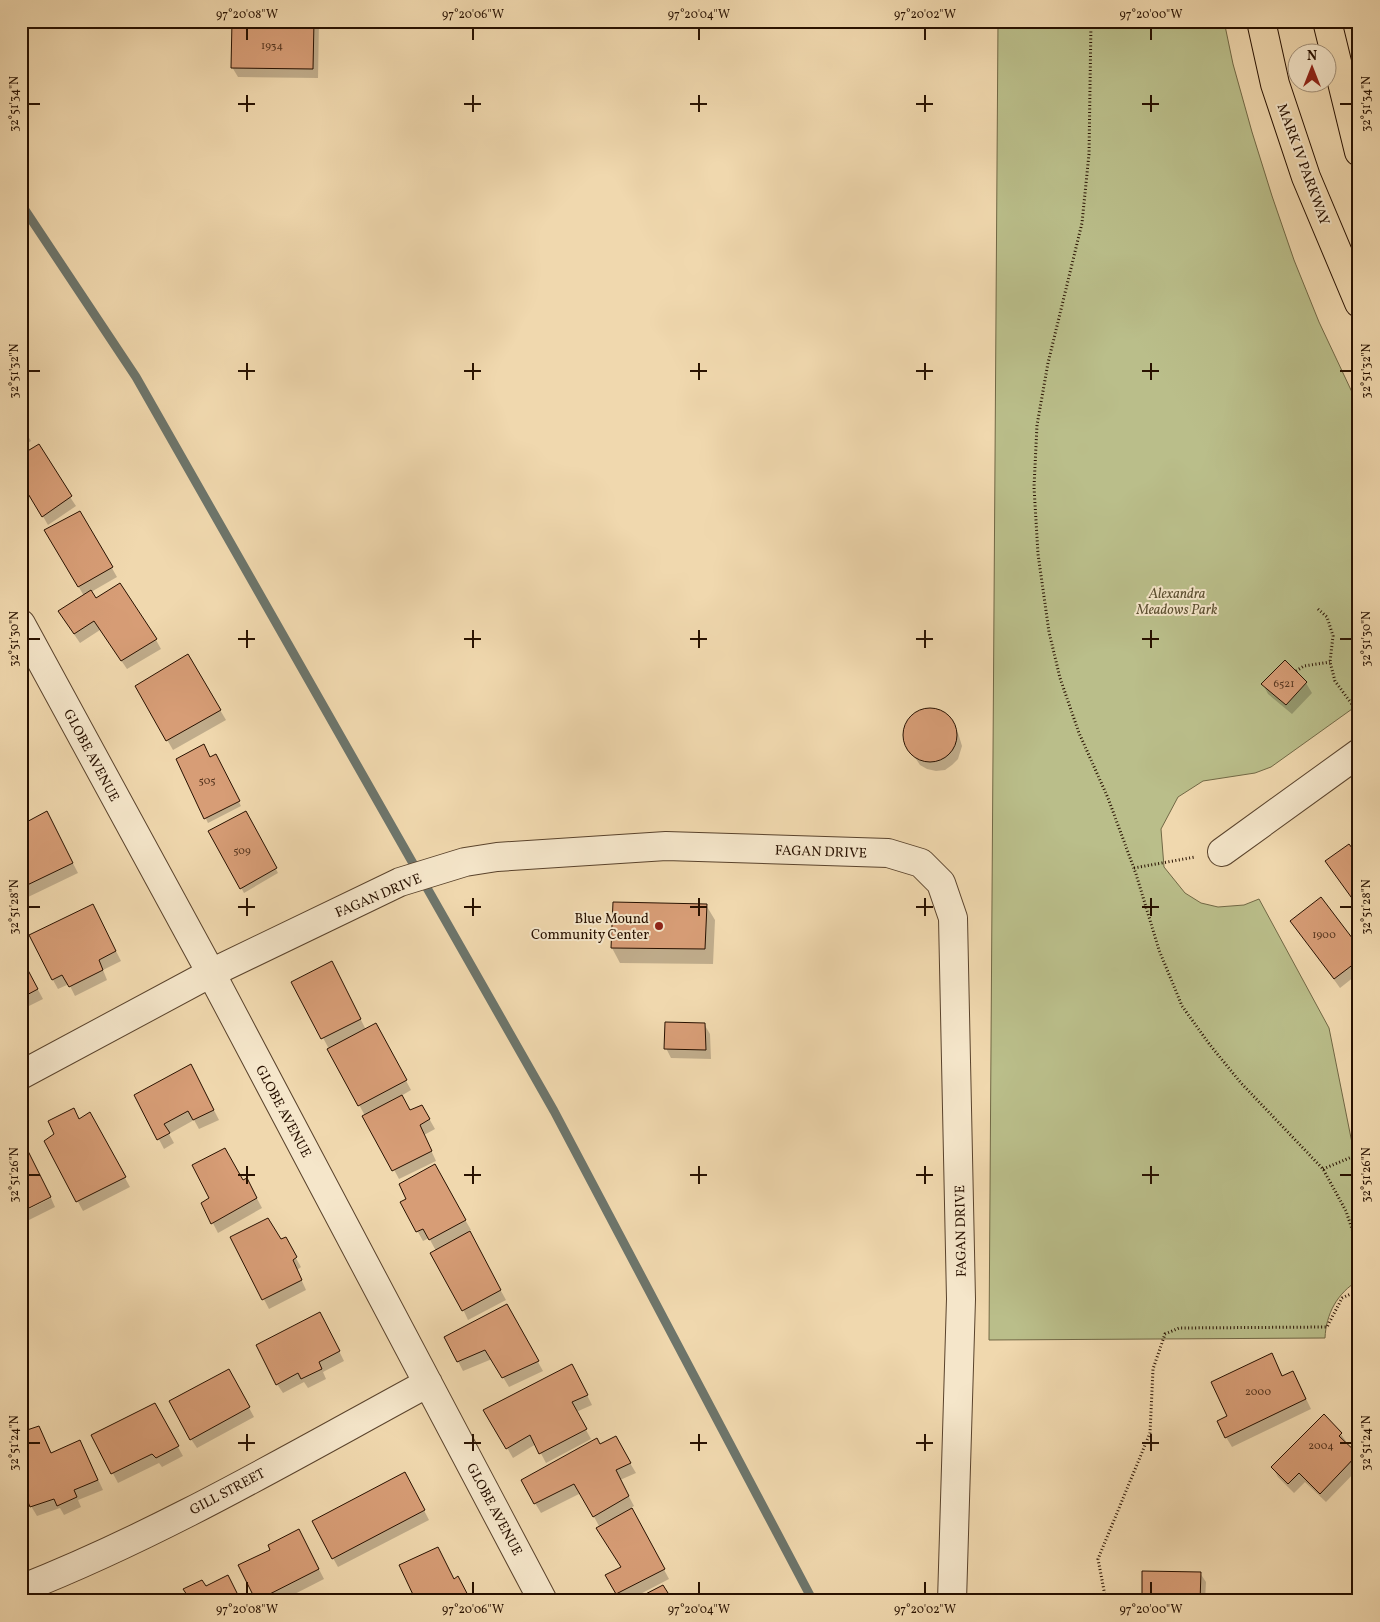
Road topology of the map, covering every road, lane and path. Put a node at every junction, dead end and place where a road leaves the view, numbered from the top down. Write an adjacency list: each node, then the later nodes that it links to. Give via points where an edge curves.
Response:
1 (1091, 21): 13 (path, via 1089,154 1082,223 1048,363 1037,425 1034,487 1038,554 1049,632 1060,678)
2 (1261, 21): 5 (main road, MARK IV PARKWAY, via 1274,84 1306,177)
3 (1326, 21): 4 (main road)
4 (1359, 152)
5 (1359, 303)
6 (1318, 609): 8 (path, via 1327,617 1333,636)
7 (21, 624): 14 (street, GLOBE AVENUE)
8 (1330, 662): 9 (path, via 1304,666); 10 (path, via 1335,681)
9 (1296, 671)
10 (1359, 714)
11 (1359, 753): 12 (street)
12 (1222, 852): 13 (path)
13 (1134, 868): 17 (path, via 1159,950 1182,1006 1241,1083)
14 (211, 973): 15 (street, FAGAN DRIVE); 20 (street, GLOBE AVENUE); 23 (street, FAGAN DRIVE, via 400,882 465,862 497,857 666,846 888,853 921,863 940,883 953,918 961,1289)
15 (21, 1075)
16 (1359, 1154): 17 (path)
17 (1323, 1169): 18 (path, via 1346,1211)
18 (1359, 1250)
19 (1359, 1290): 24 (path, via 1342,1298 1327,1327 1178,1328 1165,1334 1153,1369 1150,1433 1098,1559)
20 (428, 1383): 21 (street, GILL STREET, via 184,1515); 22 (street, GLOBE AVENUE)
21 (21, 1589)
22 (543, 1601)
23 (952, 1601)
24 (1106, 1601)

